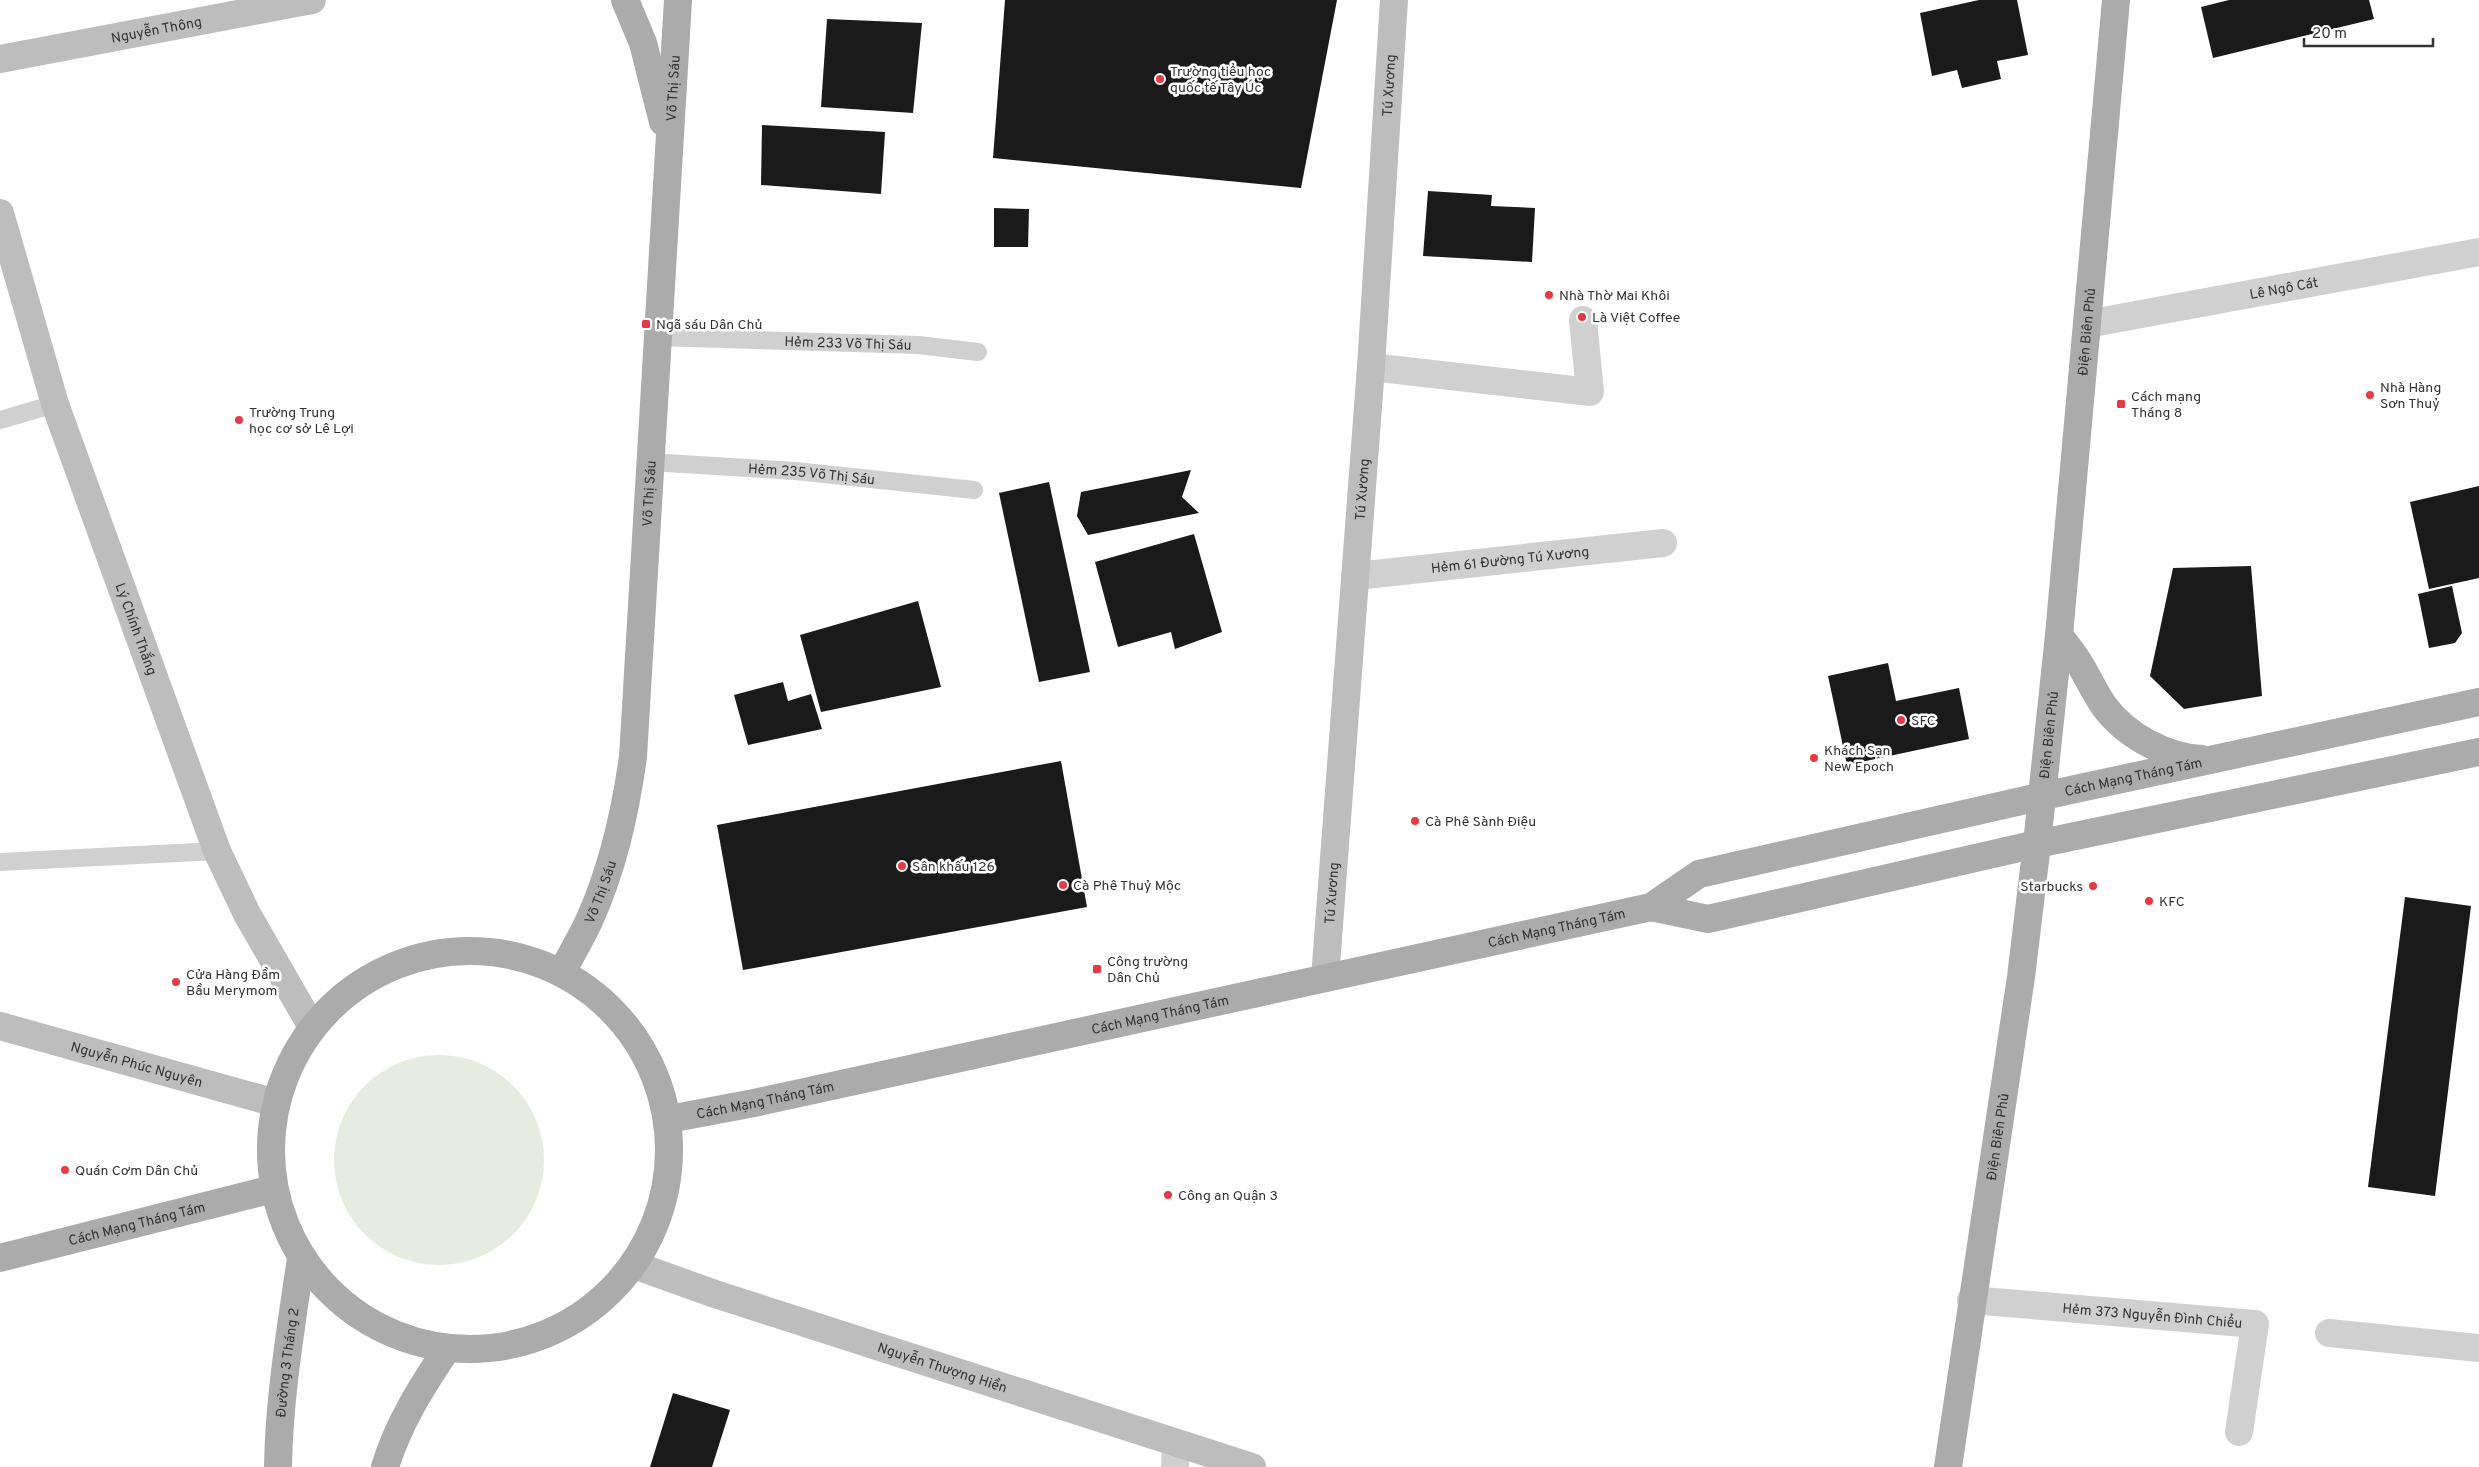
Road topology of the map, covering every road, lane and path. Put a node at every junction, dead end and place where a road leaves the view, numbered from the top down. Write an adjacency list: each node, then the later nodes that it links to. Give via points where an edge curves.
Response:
1 (312, 0): 6 (street, Nguyễn Thông)
2 (625, 0): 7 (main road, via 643,44)
3 (678, 0): 7 (main road, Võ Thị Sáu)
4 (1394, 0): 14 (street, Tú Xương)
5 (2116, 0): 11 (main road, Điện Biên Phủ)
6 (0, 60)
7 (670, 145): 12 (main road, Võ Thị Sáu)
8 (0, 213): 15 (street, Lý Chính Thắng)
9 (2479, 252): 11 (street, Lê Ngô Cát)
10 (1583, 320): 14 (street, via 1590,392)
11 (2088, 324): 21 (main road, Điện Biên Phủ)
12 (658, 337): 13 (lane, Hẻm 233 Võ Thị Sáu, via 918,345); 17 (main road, Võ Thị Sáu)
13 (978, 352)
14 (1371, 367): 20 (street, Tú Xương)
15 (54, 404): 16 (lane); 27 (street, Lý Chính Thắng)
16 (0, 420)
17 (650, 462): 18 (lane, Hẻm 235 Võ Thị Sáu, via 796,471); 30 (main road, Võ Thị Sáu, via 633,757 628,794 610,868 589,922)
18 (974, 490)
19 (1664, 543): 20 (street, Hẻm 61 Đường Tú Xương)
20 (1356, 576): 31 (street, Tú Xương)
21 (2059, 635): 24 (main road, via 2081,664 2105,708 2124,726 2167,752); 25 (main road, Điện Biên Phủ)
22 (2479, 702): 24 (main road, Cách Mạng Tháng Tám)
23 (2479, 752): 26 (main road, Cách Mạng Tháng Tám)
24 (2213, 760): 25 (main road, Cách Mạng Tháng Tám)
25 (2042, 796): 26 (main road, Điện Biên Phủ); 29 (main road, Cách Mạng Tháng Tám, via 1699,874)
26 (2038, 844): 29 (main road, Cách Mạng Tháng Tám, via 1708,919); 40 (main road, Điện Biên Phủ)
27 (217, 851): 28 (lane); 33 (street, Lý Chính Thắng, via 247,914)
28 (0, 862)
29 (1651, 907): 31 (main road, Cách Mạng Tháng Tám)
30 (562, 972): 33 (main road, via 500,953 473,950 426,956 382,971 343,997); 35 (main road, via 596,995 626,1024 646,1054)
31 (1325, 978): 35 (main road, Cách Mạng Tháng Tám)
32 (0, 1026): 34 (street, Nguyễn Phúc Nguyên)
33 (312, 1027): 34 (main road, via 290,1065)
34 (276, 1103): 36 (main road, via 270,1152)
35 (669, 1119): 39 (main road, via 670,1161 664,1198 653,1232)
36 (273, 1189): 37 (main road, Cách Mạng Tháng Tám); 38 (main road, via 284,1224)
37 (0, 1258)
38 (301, 1258): 43 (main road, via 340,1303 390,1334); 46 (main road, Đường 3 Tháng 2, via 278,1429)
39 (634, 1265): 43 (main road, via 598,1304 552,1332 501,1348); 45 (street, Nguyễn Thượng Hiền)
40 (1972, 1300): 44 (street, Hẻm 373 Nguyễn Ðình Chiểu, via 2254,1324); 49 (main road, Điện Biên Phủ)
41 (2329, 1333): 42 (street)
42 (2479, 1348)
43 (447, 1349): 47 (main road, via 403,1420)
44 (2239, 1432)
45 (1175, 1455): 48 (street, Nguyễn Thượng Hiền)
46 (278, 1467)
47 (385, 1467)
48 (1252, 1467)
49 (1948, 1467)

